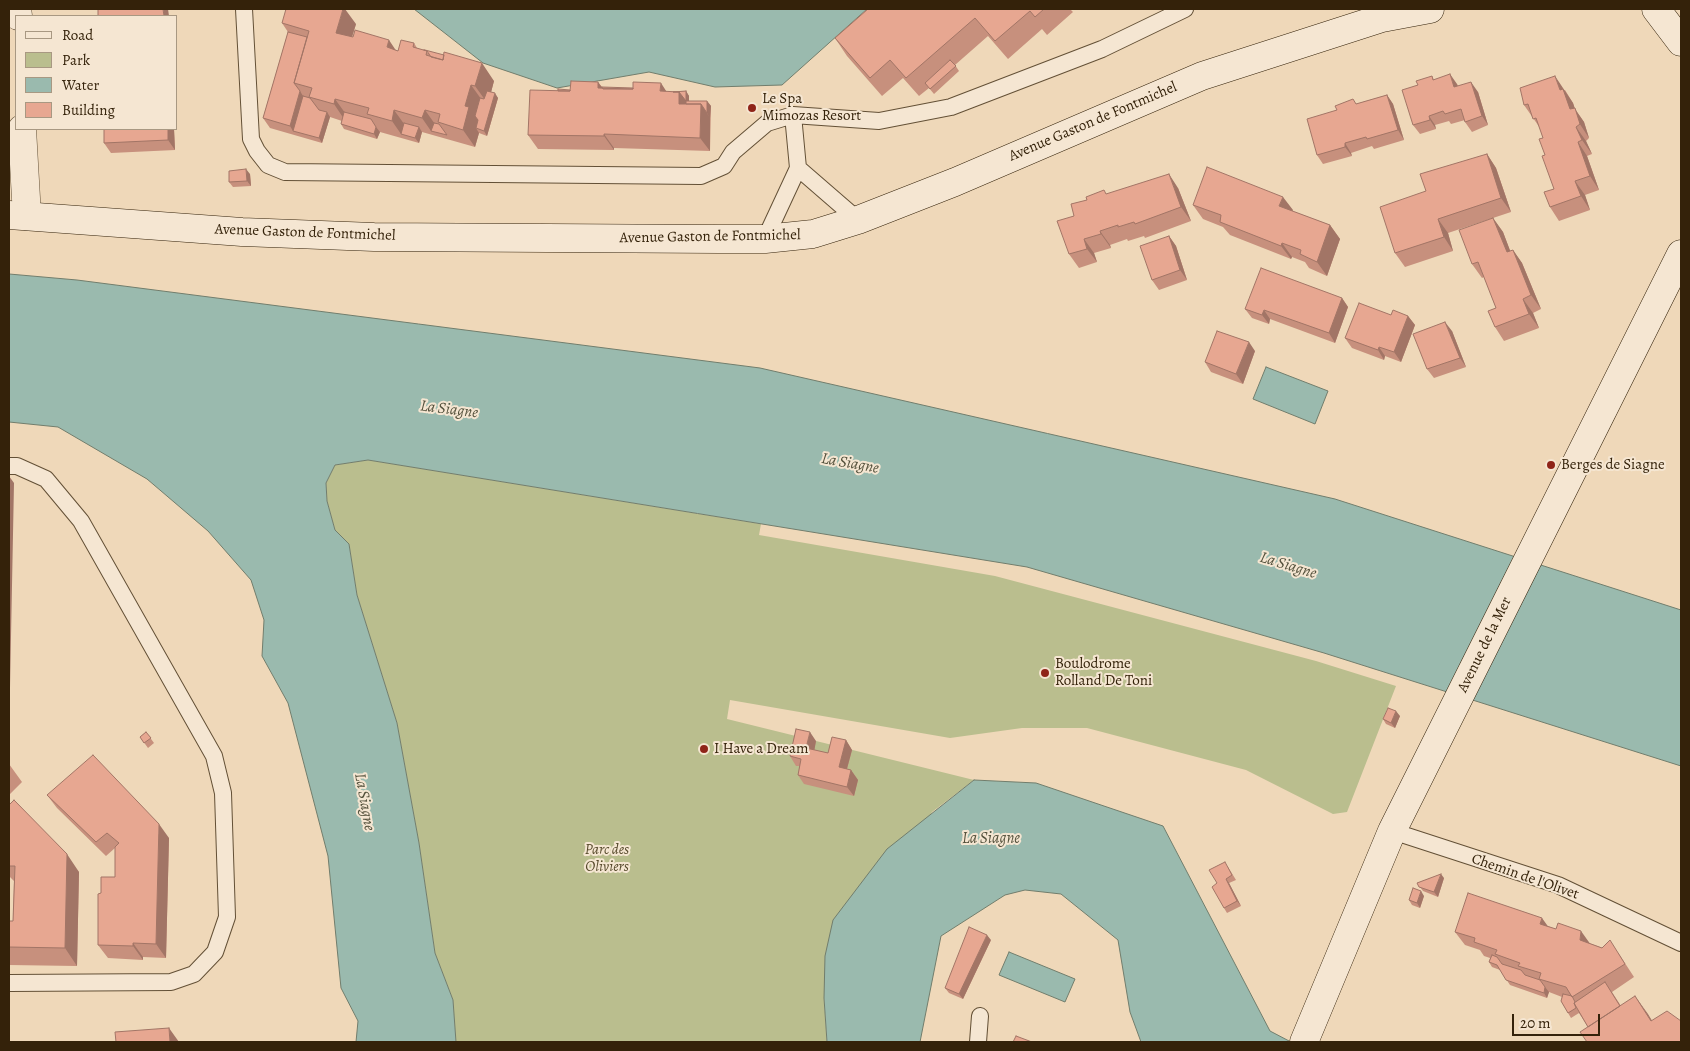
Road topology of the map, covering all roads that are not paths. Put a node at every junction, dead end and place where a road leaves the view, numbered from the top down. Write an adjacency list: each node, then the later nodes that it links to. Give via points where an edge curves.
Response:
1 (244, 9): 6 (lane, via 252,139 268,165 285,172 701,176 724,166 733,152 767,123)
2 (1185, 9): 6 (lane, via 1102,49 951,107 879,121)
3 (1430, 9): 10 (main road, Avenue Gaston de Fontmichel, via 1382,18 1202,76)
4 (1656, 9): 5 (main road)
5 (1681, 42)
6 (793, 115): 8 (lane)
7 (22, 130): 9 (main road)
8 (798, 168): 10 (lane); 11 (lane)
9 (18, 215): 11 (main road, Avenue Gaston de Fontmichel, via 242,232 374,237)
10 (858, 220): 11 (main road, Avenue Gaston de Fontmichel, via 813,234)
11 (765, 239)
12 (1681, 254): 14 (main road, Avenue de la Mer)
13 (9, 466): 16 (lane, via 17,466 46,479 80,521 214,756 223,794 227,917 215,952 194,974 179,980)
14 (1392, 831): 15 (lane, Chemin de l'Olivet, via 1558,885); 18 (main road, Avenue de la Mer)
15 (1681, 943)
16 (9, 982)
17 (980, 1016): 19 (lane)
18 (1308, 1031)
19 (978, 1042)

